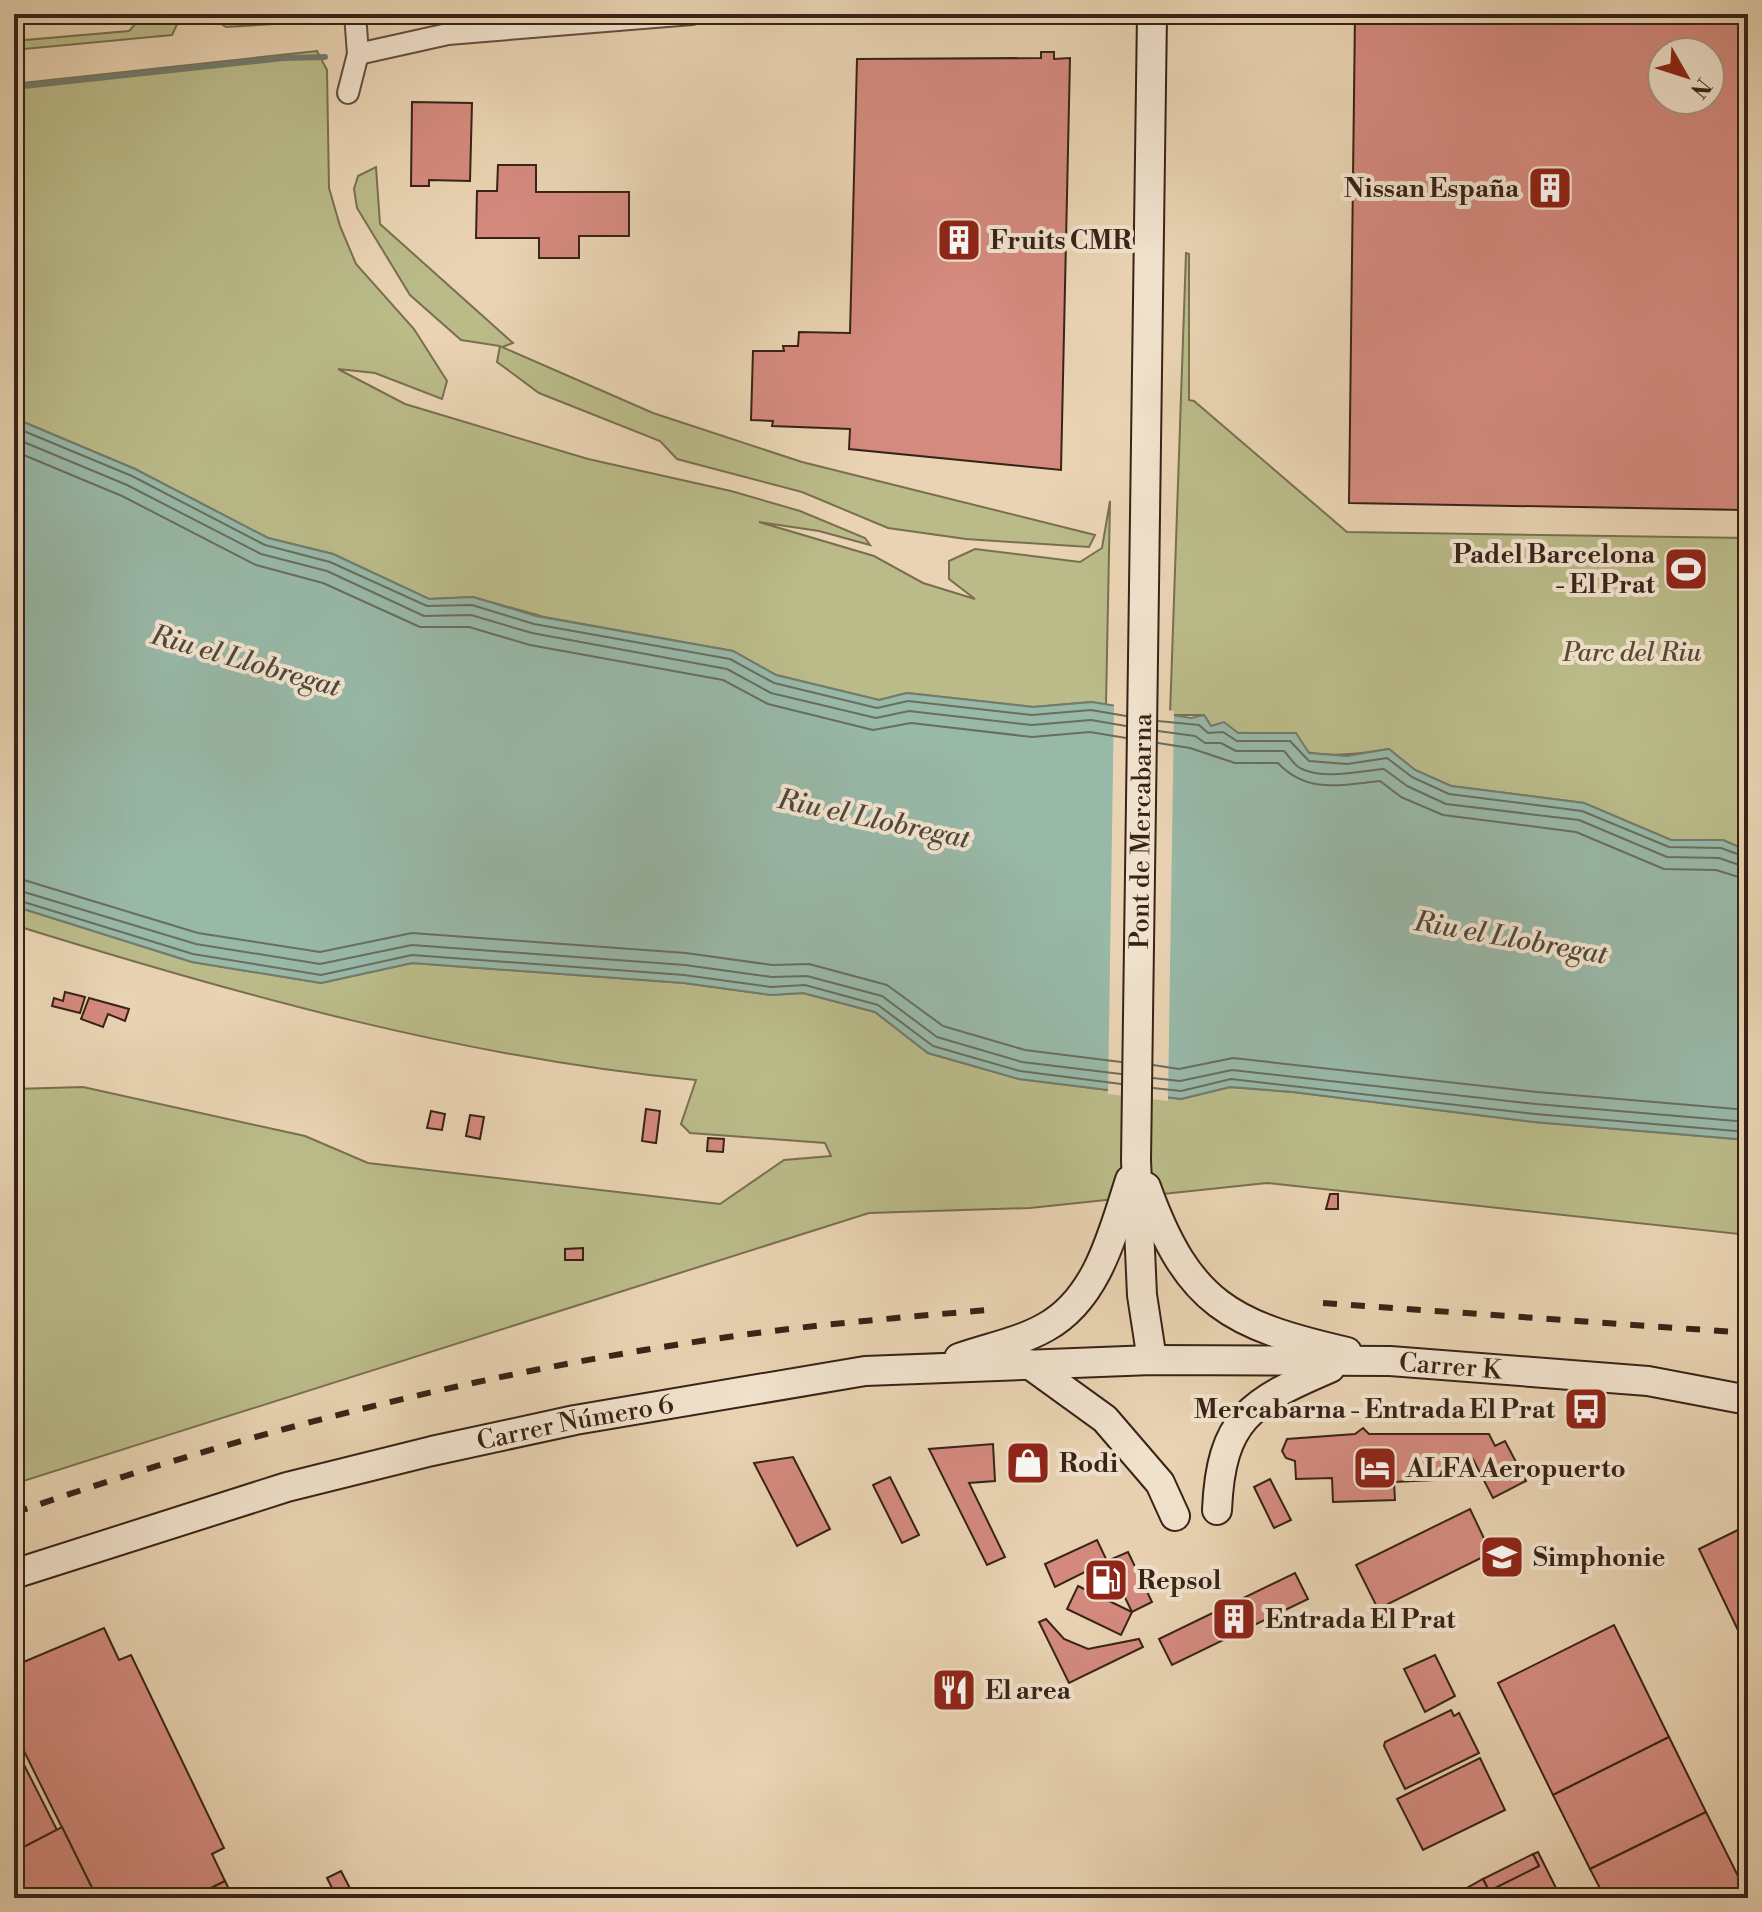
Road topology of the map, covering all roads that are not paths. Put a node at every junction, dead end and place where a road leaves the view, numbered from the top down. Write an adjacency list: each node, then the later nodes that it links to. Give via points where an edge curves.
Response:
1 (355, 14): 4 (street)
2 (692, 14): 4 (street, via 448,34)
3 (1147, 20): 6 (main road, Pont de Mercabarna, via 1147,500)
4 (358, 54): 5 (street)
5 (348, 93)
6 (1136, 1160): 7 (main road, via 1142,1295); 8 (main road, via 1163,1234 1183,1269 1215,1303 1265,1331); 11 (main road, via 1107,1247 1079,1300 1043,1329)
7 (1152, 1360): 9 (main road, Carrer K); 10 (main road, Carrer Número 6)
8 (1390, 1361): 9 (main road, Carrer K); 12 (main road, Carrer K, via 1648,1381)
9 (1340, 1363): 13 (main road, via 1279,1391 1248,1414 1224,1451)
10 (1029, 1364): 11 (main road, Carrer Número 6); 14 (main road, via 1105,1419 1160,1483)
11 (936, 1366): 15 (main road, Carrer Número 6, via 865,1371 695,1399 432,1451 287,1487)
12 (1748, 1400)
13 (1217, 1510)
14 (1175, 1516)
15 (14, 1574)

